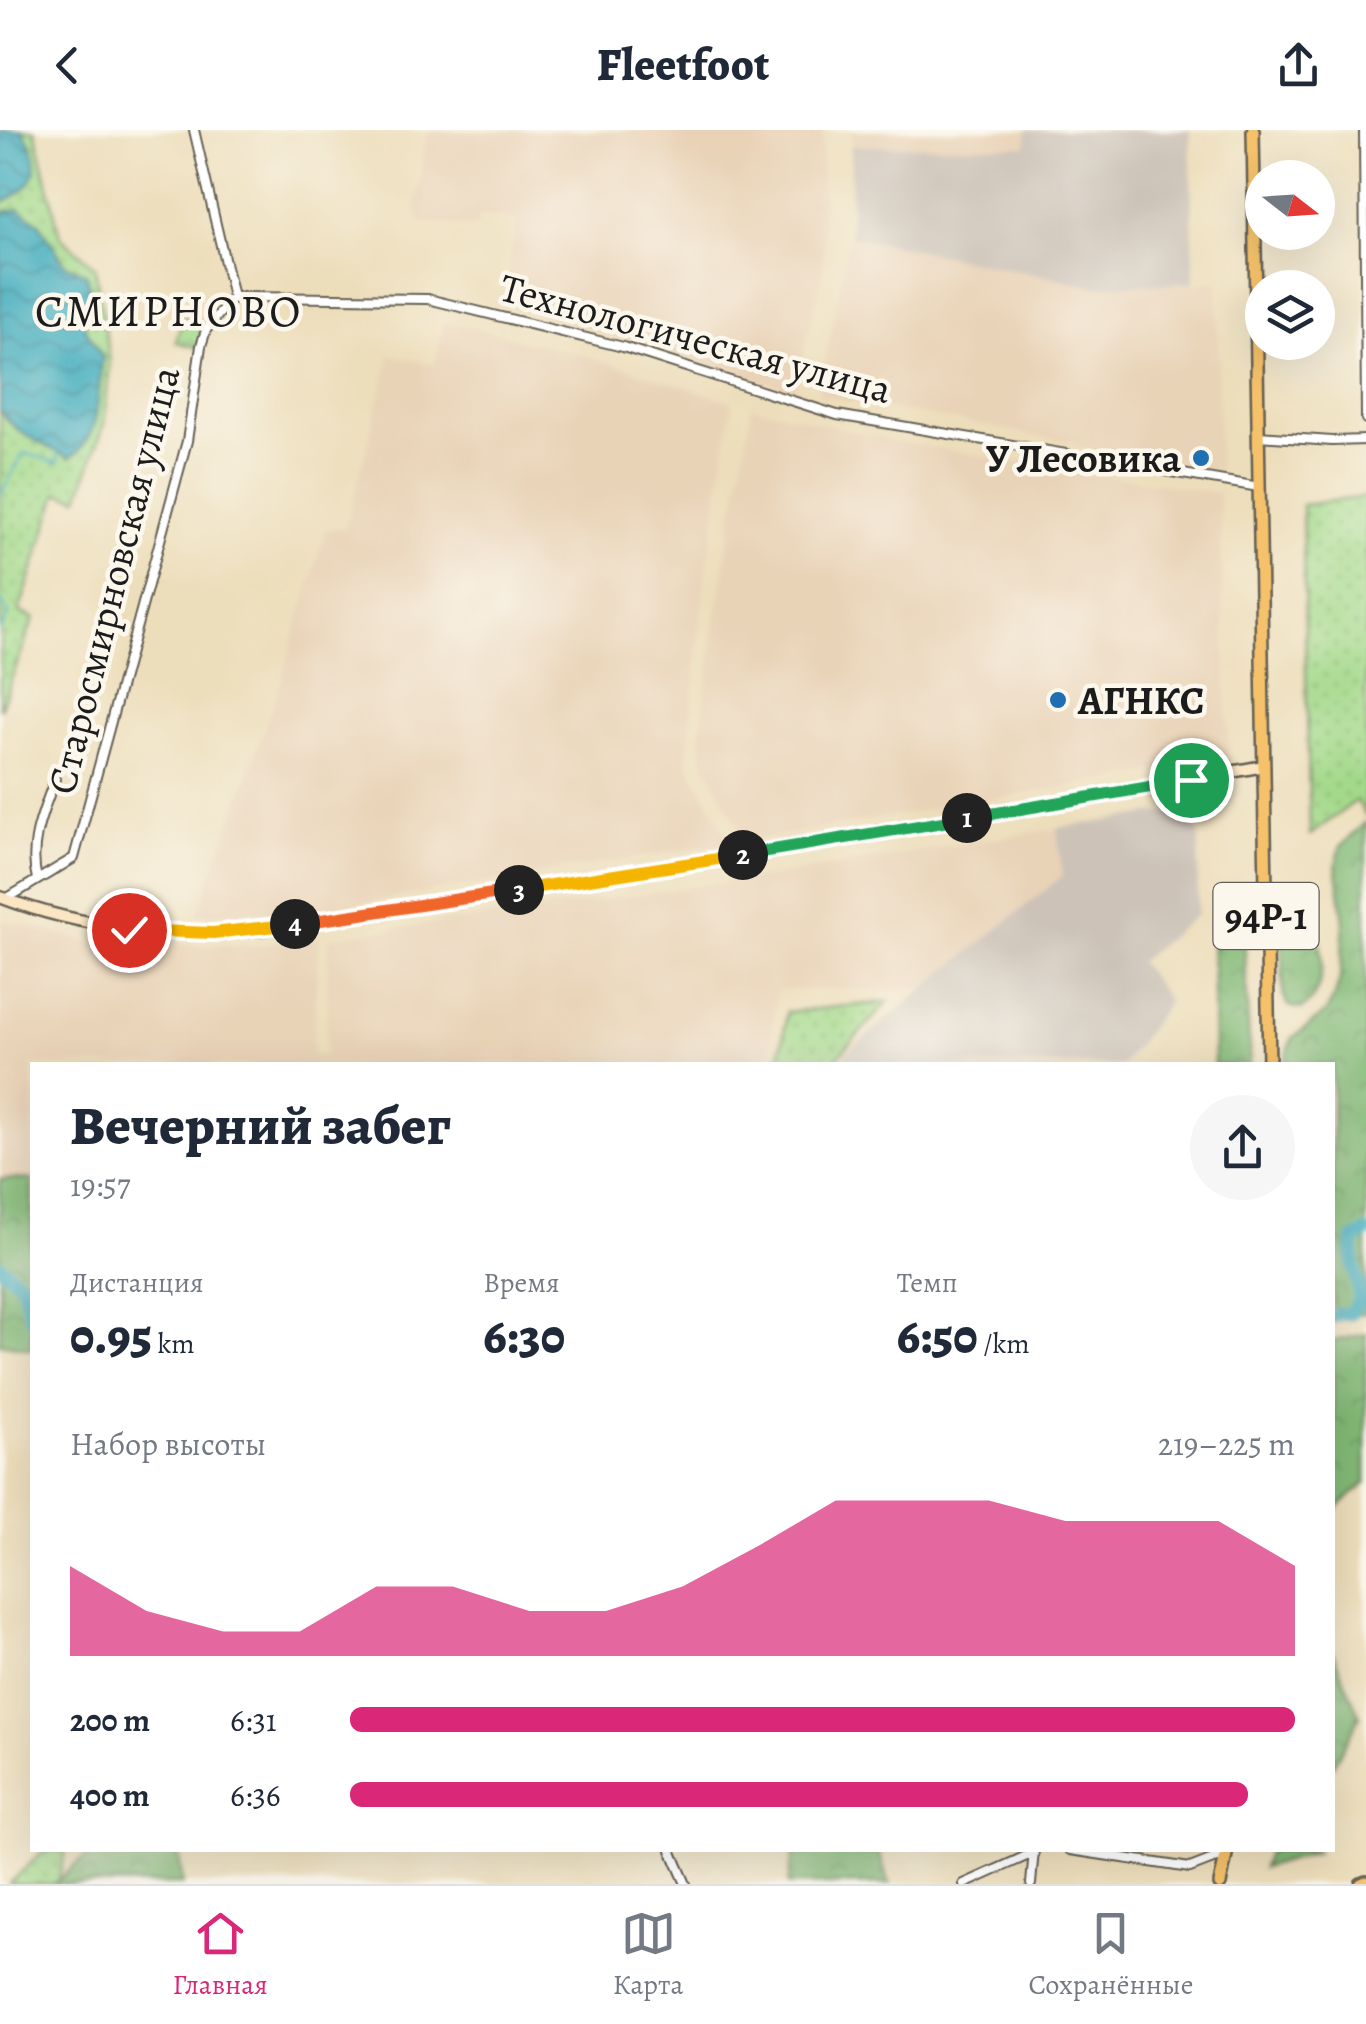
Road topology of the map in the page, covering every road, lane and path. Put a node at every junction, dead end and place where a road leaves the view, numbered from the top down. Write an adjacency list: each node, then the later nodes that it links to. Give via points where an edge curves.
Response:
1 (194, 130): 4 (street)
2 (1254, 130): 6 (main road)
3 (1364, 130): 5 (street)
4 (232, 297): 8 (street, Технологическая улица, via 428,299 622,347 836,415); 11 (street, Старосмирновская улица, via 200,346 187,440 74,858)
5 (1365, 418)
6 (1258, 436): 7 (street); 8 (main road)
7 (1366, 440)
8 (1259, 487): 9 (main road)
9 (1264, 766): 12 (street, via 261,930 129,930); 13 (main road, 94Р-1)
10 (55, 779): 11 (street, via 35,839)
11 (37, 880): 12 (street, Старосмирновская улица)
12 (3, 898)
13 (1269, 1062)
14 (672, 1852): 20 (street)
15 (1033, 1852): 21 (street); 22 (street)
16 (1084, 1852): 19 (street)
17 (1143, 1852): 19 (street)
18 (1227, 1852): 19 (street, via 1190,1868); 23 (main road)
19 (1145, 1861)
20 (686, 1884)
21 (964, 1884)
22 (1032, 1884)
23 (1220, 1884)

